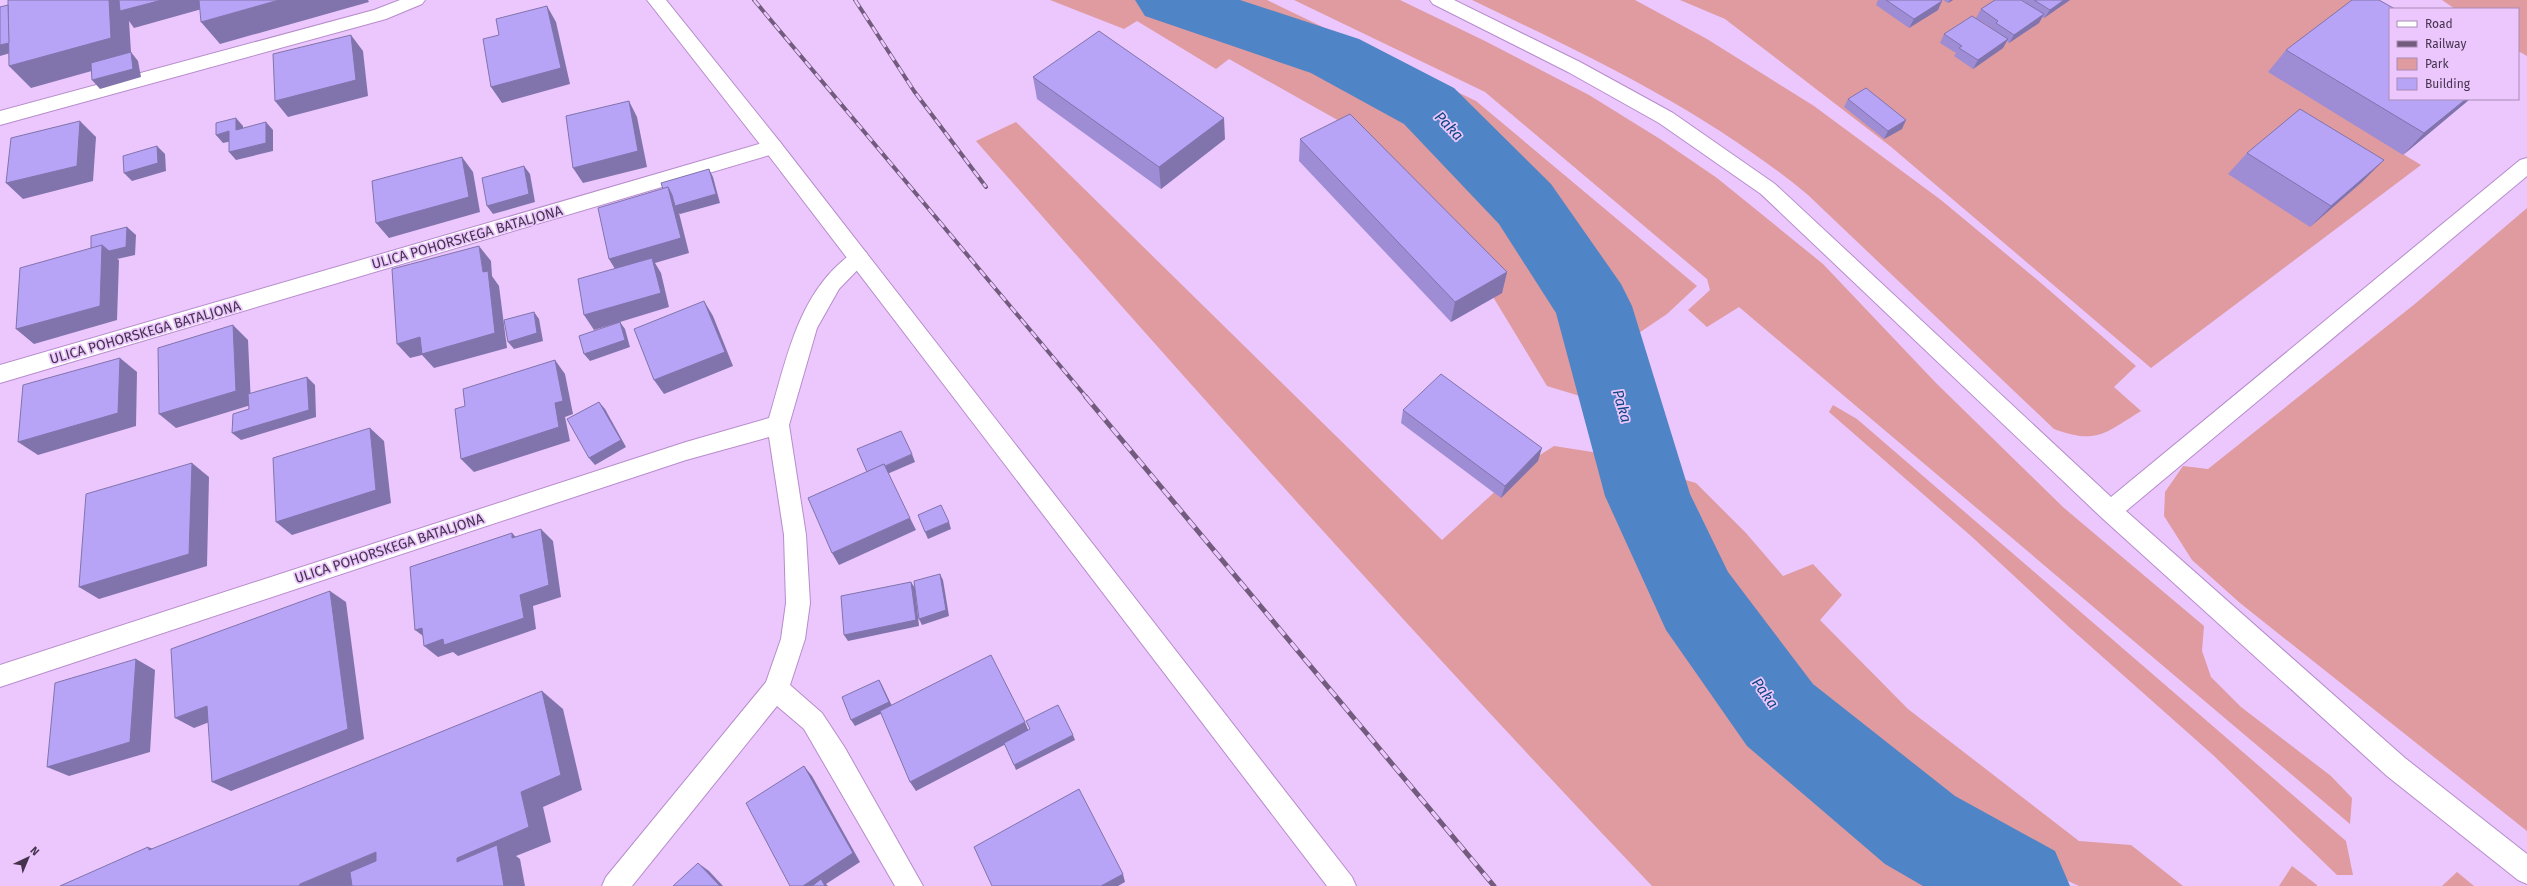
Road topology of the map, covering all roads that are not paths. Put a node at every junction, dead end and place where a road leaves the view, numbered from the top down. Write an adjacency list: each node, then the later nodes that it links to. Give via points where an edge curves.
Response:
1 (416, 0): 4 (street, via 380,15)
2 (656, 0): 5 (street)
3 (1439, 0): 10 (street, via 1574,67 1666,118 1768,189)
4 (0, 118)
5 (773, 146): 7 (street); 8 (street, ULICA POHORSKEGA BATALJONA)
6 (2527, 164): 10 (street)
7 (859, 258): 9 (street, via 832,283 806,327); 16 (street)
8 (0, 374)
9 (778, 425): 11 (street, ULICA POHORSKEGA BATALJONA, via 678,453); 12 (street, via 796,535 798,603 794,638)
10 (2110, 511): 13 (street, via 2396,767)
11 (0, 676)
12 (776, 689): 14 (street); 15 (street, via 813,721)
13 (2527, 871)
14 (615, 886)
15 (910, 886)
16 (1343, 886)

